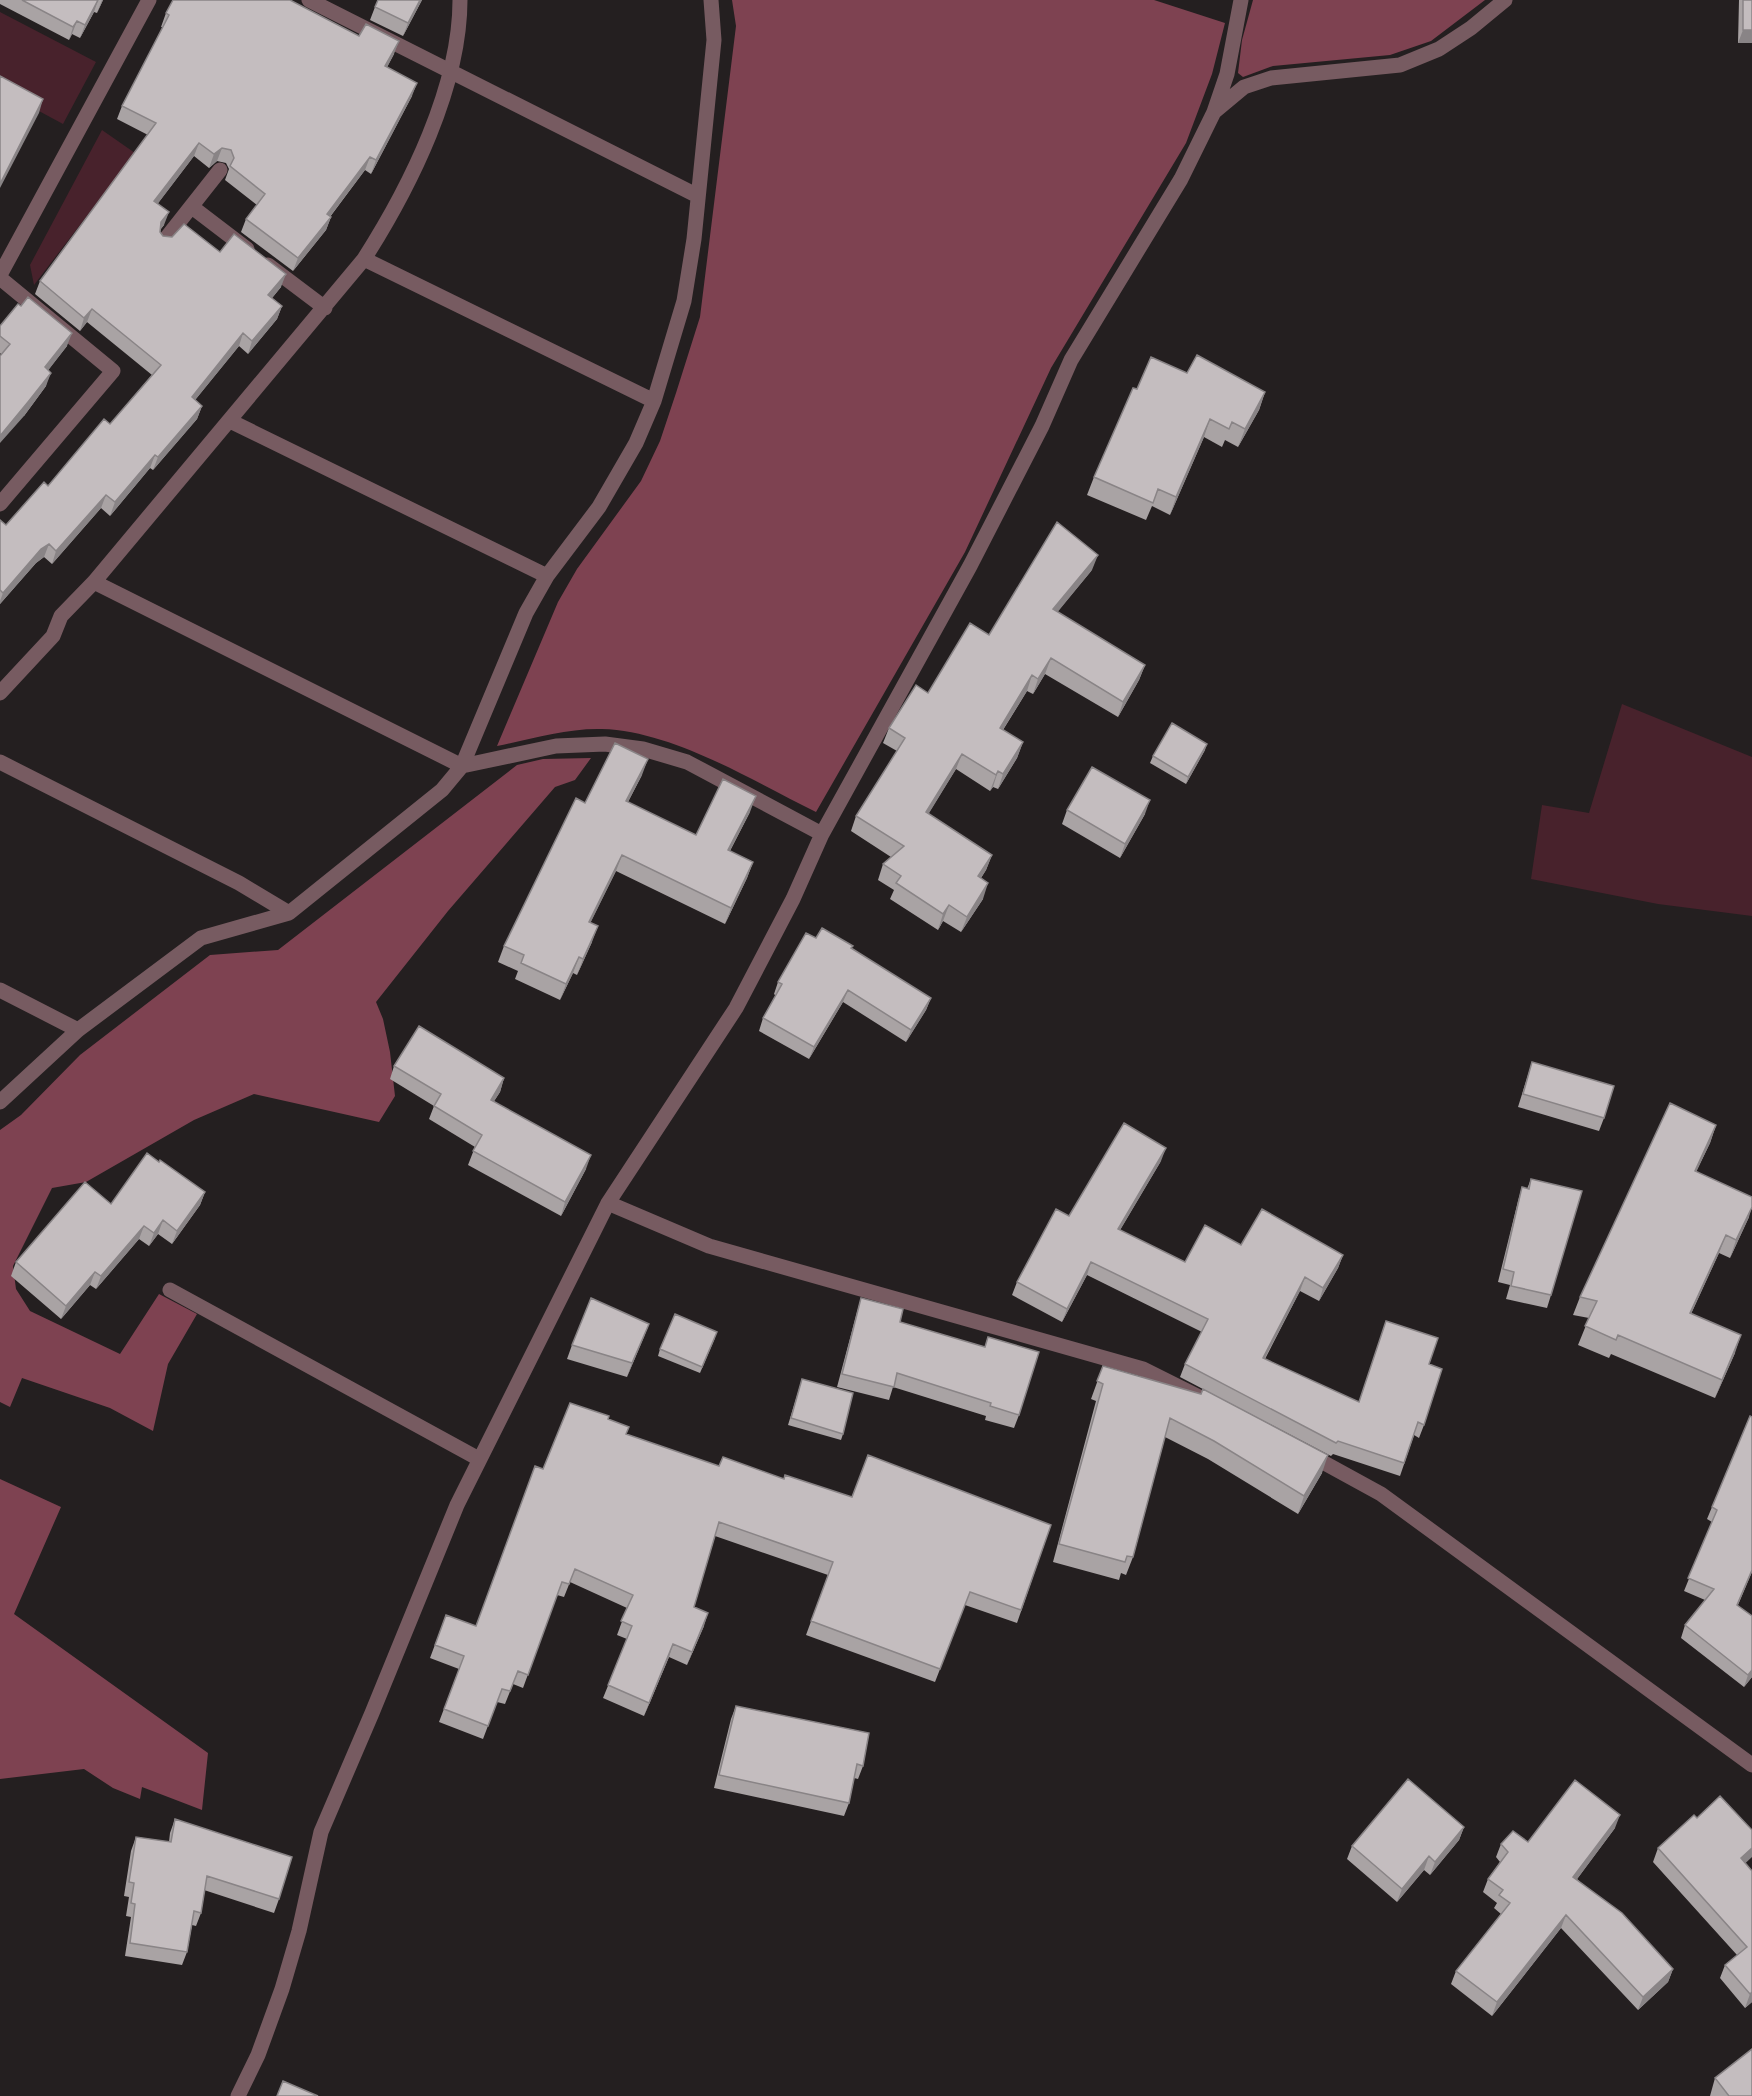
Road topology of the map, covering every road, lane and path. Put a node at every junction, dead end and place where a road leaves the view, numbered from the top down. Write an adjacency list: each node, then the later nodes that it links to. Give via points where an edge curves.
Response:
1 (149, 0): 14 (street)
2 (309, 0): 7 (street)
3 (460, 0): 7 (street, via 460,21)
4 (711, 0): 10 (street, via 714,40)
5 (1241, 0): 8 (street, via 1227,74)
6 (1505, 0): 8 (street, via 1447,44 1400,65 1271,78 1244,87)
7 (449, 72): 10 (street); 13 (street, via 420,155)
8 (1214, 112): 24 (street, via 1181,179 1071,360 1042,426 970,566)
9 (220, 170): 11 (street)
10 (698, 196): 16 (street, via 684,301)
11 (192, 207): 12 (street); 15 (street)
12 (164, 242)
13 (364, 259): 15 (street); 16 (street)
14 (0, 277): 18 (street, via 113,371)
15 (325, 308): 17 (street)
16 (654, 401): 19 (street, via 636,443 598,507)
17 (230, 421): 19 (street); 20 (street)
18 (0, 504)
19 (547, 576): 23 (street, via 526,613)
20 (94, 582): 21 (street, via 61,616 53,636); 23 (street)
21 (0, 693)
22 (0, 762): 25 (street, via 239,883)
23 (462, 766): 24 (street, via 556,747 605,744 643,748 687,762); 25 (street, via 442,790)
24 (822, 834): 29 (street, via 736,1008)
25 (289, 913): 27 (street, via 201,938)
26 (0, 990): 27 (street)
27 (78, 1030): 28 (street)
28 (0, 1102)
29 (608, 1203): 31 (street, via 709,1246 1143,1369); 33 (street)
30 (170, 1290): 33 (street)
31 (1212, 1403)
32 (1291, 1445): 34 (street, via 1381,1494)
33 (479, 1459): 35 (street, via 321,1832 282,1989)
34 (1752, 1765)
35 (238, 2096)

